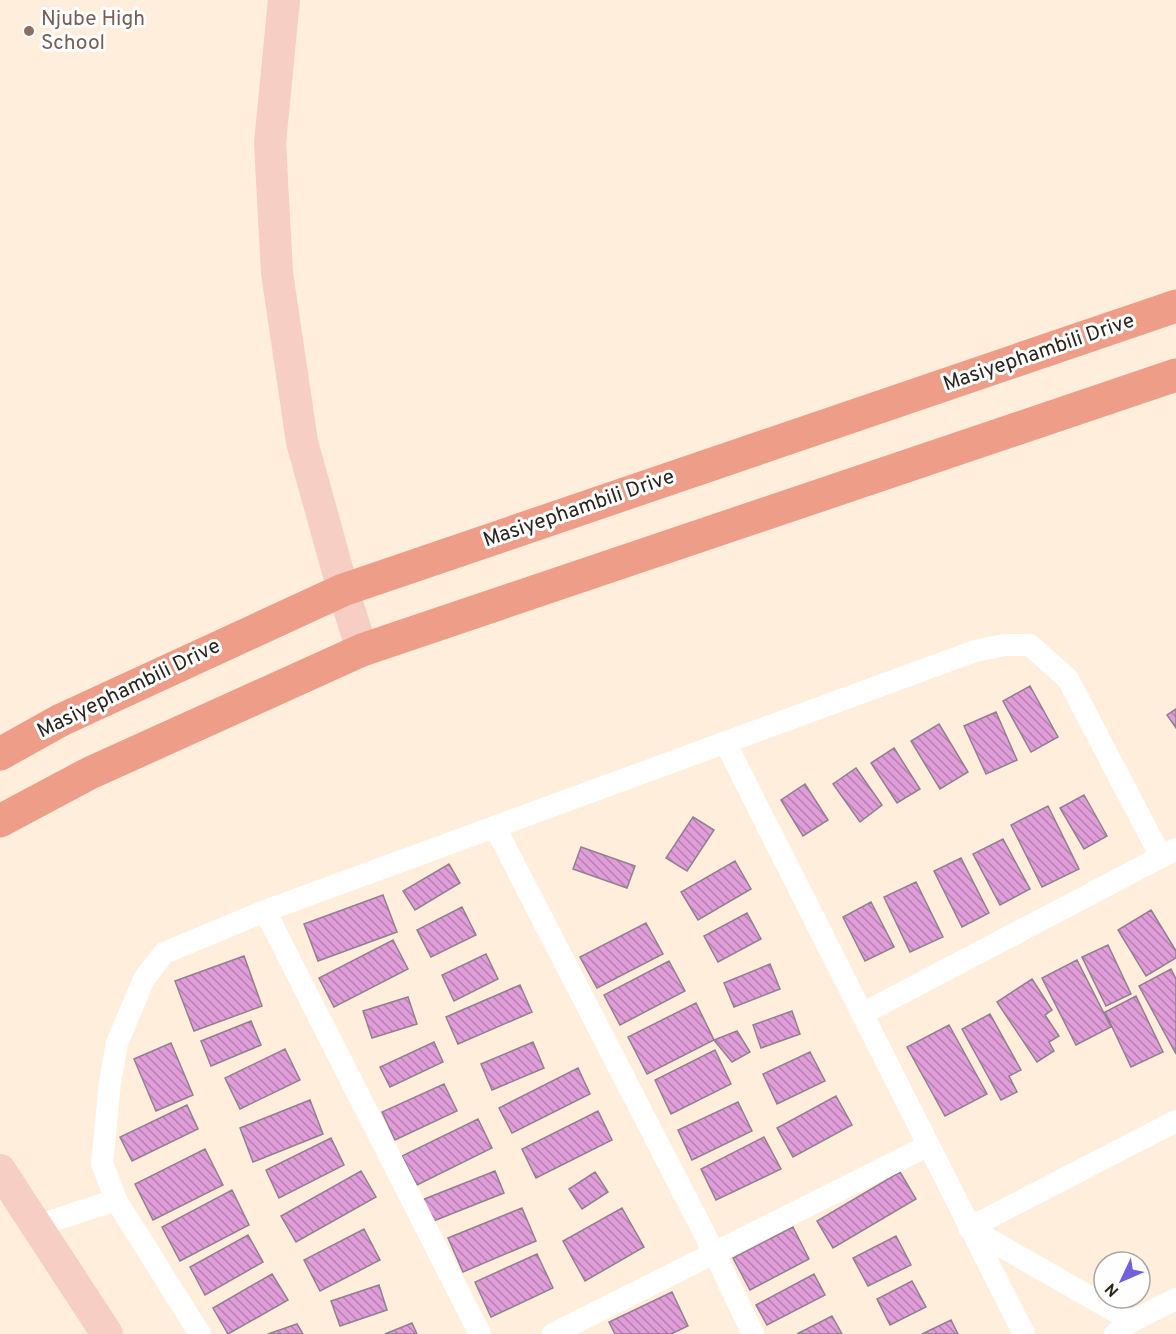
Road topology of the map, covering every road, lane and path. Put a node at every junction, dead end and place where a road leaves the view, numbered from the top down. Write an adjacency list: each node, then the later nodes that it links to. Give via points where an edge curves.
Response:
1 (284, 0): 4 (street, via 270,143 276,273 302,442)
2 (1176, 306): 4 (main road, Masiyephambili Drive)
3 (1176, 375): 5 (main road)
4 (343, 590): 5 (street); 7 (main road, Masiyephambili Drive, via 82,710)
5 (362, 650): 8 (main road, via 90,773)
6 (726, 744): 9 (street); 10 (street, via 975,651 1030,645 1068,679); 12 (street)
7 (0, 754)
8 (0, 821)
9 (495, 827): 11 (street); 19 (street)
10 (1168, 853): 12 (street)
11 (265, 911): 16 (street, via 164,953 144,979 117,1043 110,1082 102,1163); 24 (street)
12 (862, 1014): 14 (street)
13 (1176, 1121): 18 (street)
14 (927, 1146): 18 (street); 19 (street)
15 (0, 1170): 17 (street)
16 (116, 1200): 17 (street); 23 (street)
17 (36, 1226): 22 (street)
18 (969, 1228): 21 (street); 27 (street)
19 (715, 1254): 25 (street); 26 (street)
20 (1176, 1299): 21 (street)
21 (1123, 1327)
22 (107, 1334)
23 (200, 1334)
24 (480, 1334)
25 (553, 1334)
26 (753, 1334)
27 (1024, 1334)

